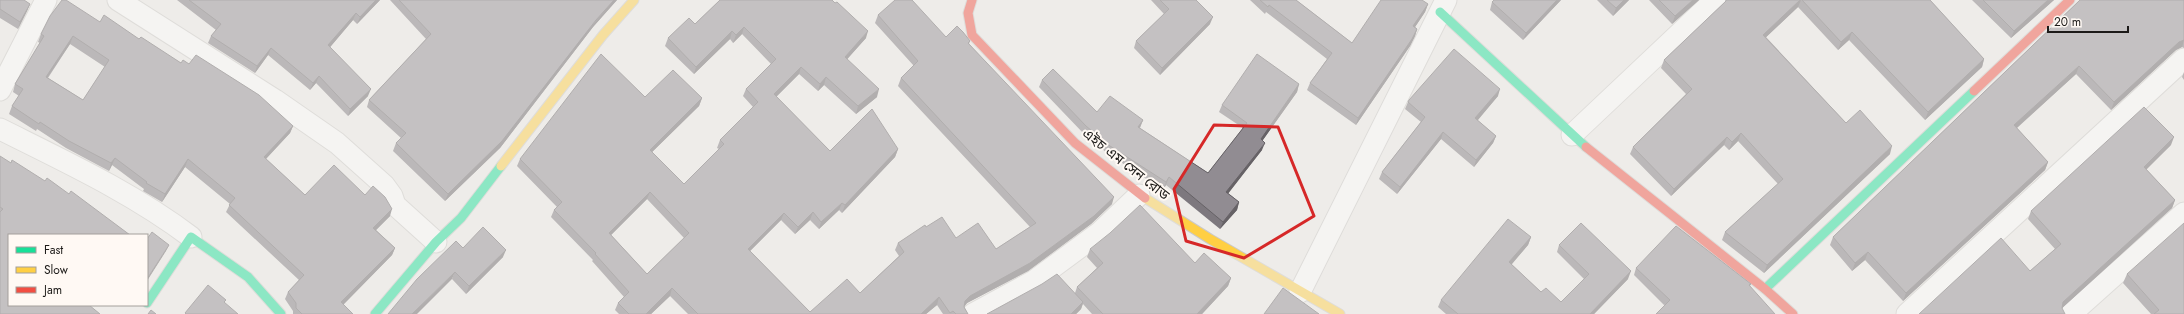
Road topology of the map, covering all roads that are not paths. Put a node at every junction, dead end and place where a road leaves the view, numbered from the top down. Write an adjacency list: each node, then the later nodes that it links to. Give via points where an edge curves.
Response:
1 (46, 0): 9 (street)
2 (118, 0): 15 (street, via 275,100 337,143 384,185 395,205)
3 (634, 0): 15 (street, via 603,35 461,218)
4 (972, 0): 12 (street, এইচ এম সেন রোড, via 968,13 972,35 1075,143)
5 (1715, 0): 11 (street)
6 (2070, 0): 16 (street)
7 (1443, 6): 11 (street); 17 (street)
8 (2184, 60): 24 (street)
9 (0, 90)
10 (0, 129): 14 (street, via 94,176)
11 (1572, 135): 16 (street, via 1597,158)
12 (1139, 195): 17 (street, এইচ এম সেন রোড); 21 (street, via 1099,233 1034,281)
13 (2184, 213): 25 (street)
14 (192, 238): 18 (street); 19 (street, via 248,277)
15 (436, 242): 20 (street)
16 (1765, 288): 23 (street)
17 (1300, 292): 22 (street, এইচ এম সেন রোড)
18 (148, 302)
19 (281, 314)
20 (375, 314)
21 (973, 314)
22 (1340, 314)
23 (1793, 314)
24 (1907, 314)
25 (2070, 314)

